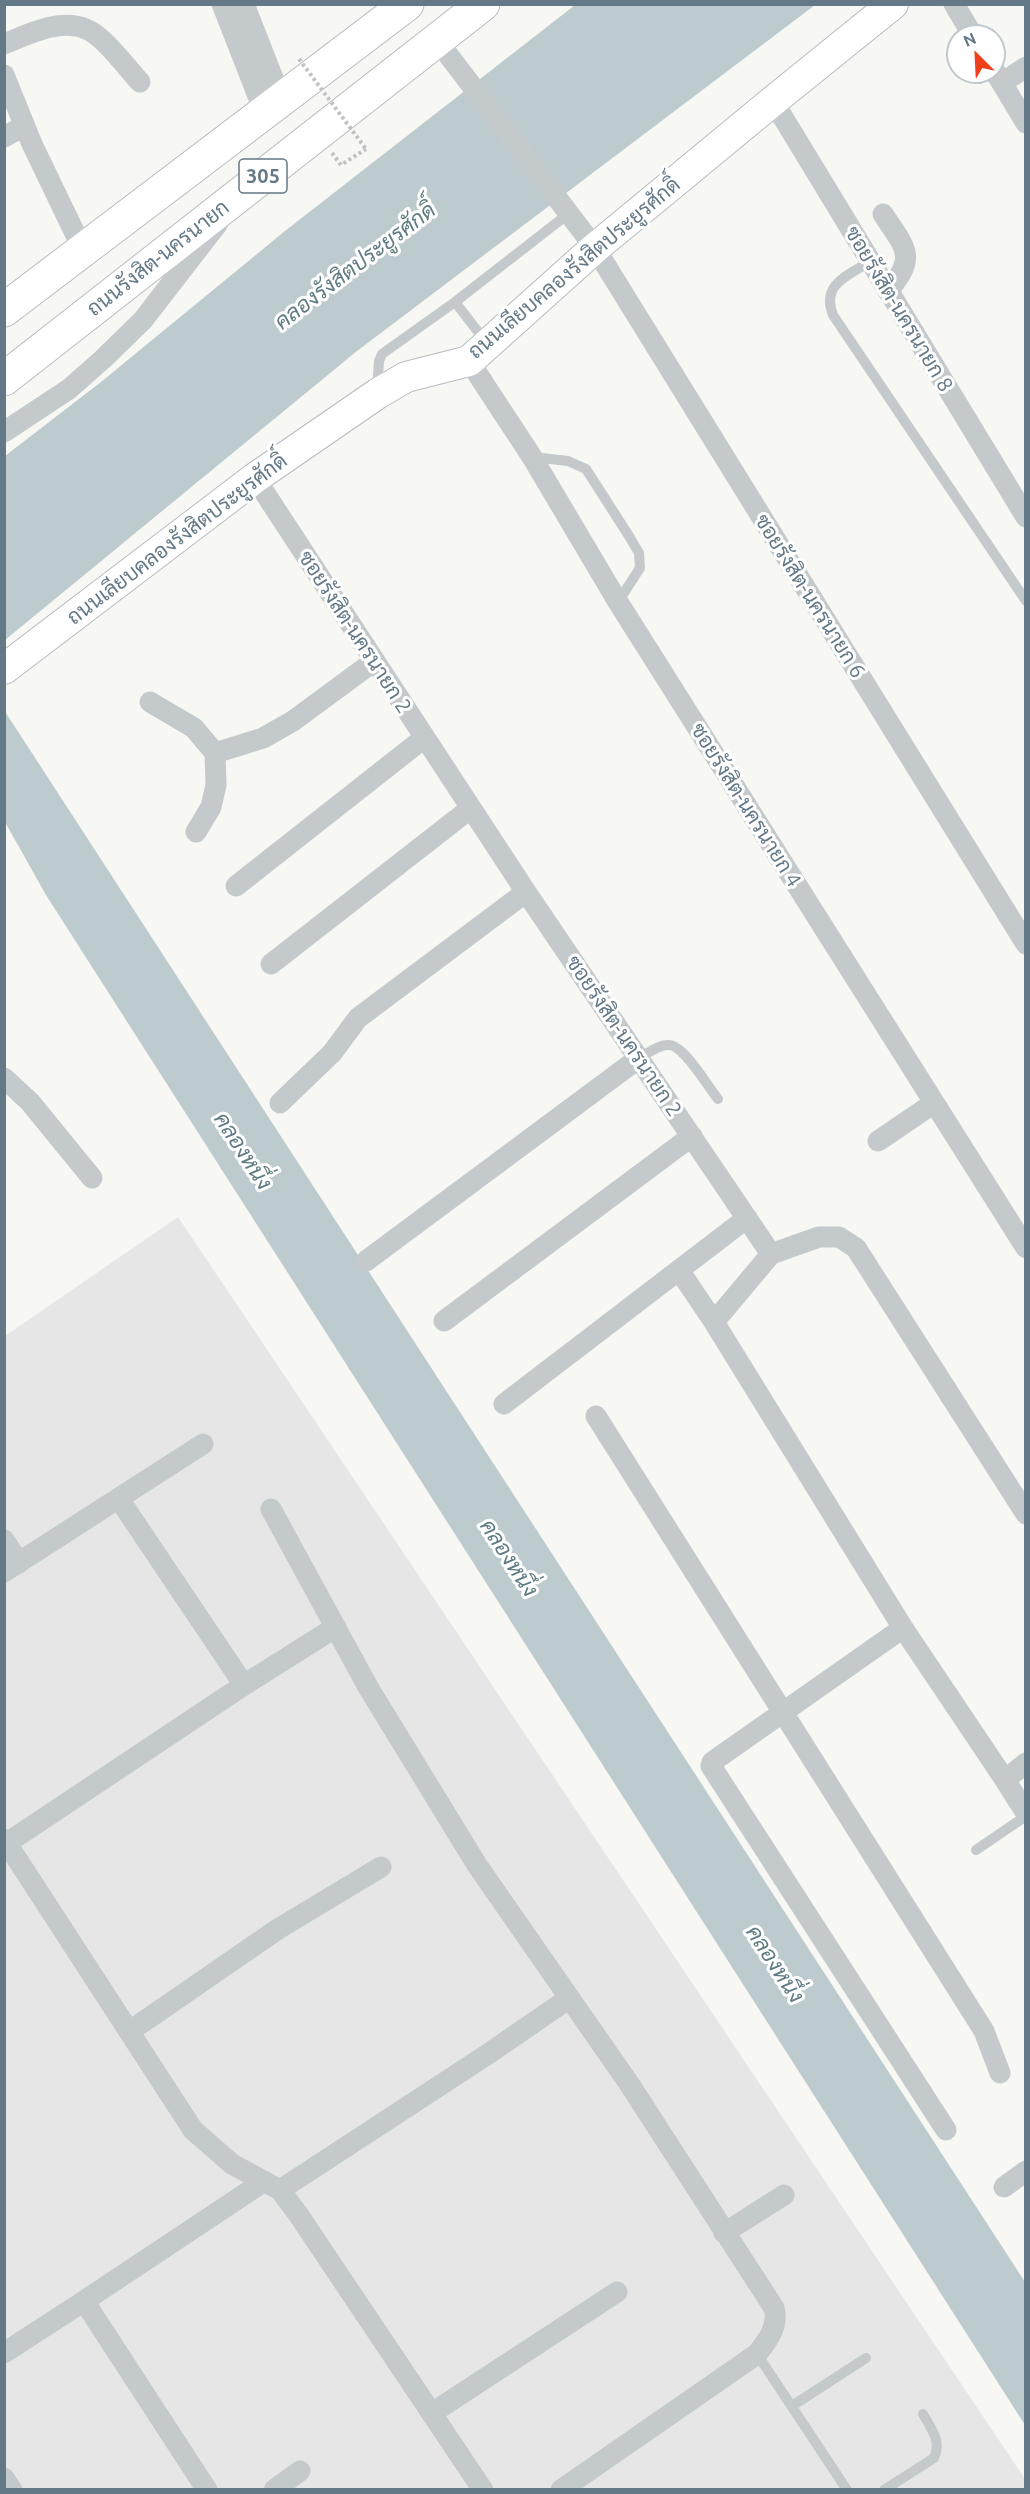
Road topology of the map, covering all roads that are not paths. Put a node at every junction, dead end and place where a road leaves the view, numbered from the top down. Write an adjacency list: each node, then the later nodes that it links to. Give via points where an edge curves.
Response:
1 (222, 4): 16 (street)
2 (244, 4): 16 (street)
3 (407, 4): 16 (main road, 305)
4 (483, 4): 8 (main road, ถนนรังสิต-นครนายก / 305)
5 (893, 4): 15 (street, ถนนเลียบคลองรังสิตประยูรศักดิ์)
6 (954, 4): 7 (street)
7 (966, 24)
8 (438, 40): 20 (main road, ถนนรังสิต-นครนายก / 305); 21 (street, ซอยรังสิต-นครนายก 6)
9 (4, 44): 13 (street, via 66,25 87,29)
10 (1026, 67): 11 (street)
11 (1006, 74)
12 (4, 75): 18 (street)
13 (140, 82)
14 (1002, 84): 17 (street)
15 (773, 100): 23 (street, ถนนเลียบคลองรังสิตประยูรศักดิ์); 25 (street, ซอยรังสิต-นครนายก 8)
16 (273, 108): 24 (main road, 305)
17 (1026, 123)
18 (24, 126): 19 (street); 24 (street)
19 (4, 137)
20 (245, 190): 30 (main road, ถนนรังสิต-นครนายก / 305); 32 (street, via 143,320 69,389)
21 (563, 208): 23 (street, ซอยรังสิต-นครนายก 6); 27 (lane)
22 (883, 214): 26 (street, via 906,252 907,263)
23 (595, 248): 29 (street, ถนนเลียบคลองรังสิตประยูรศักดิ์); 47 (street, ซอยรังสิต-นครนายก 6)
24 (83, 250): 28 (main road, 305)
25 (870, 261): 26 (street, ซอยรังสิต-นครนายก 8); 37 (lane, via 839,281 829,293 833,315)
26 (888, 291): 35 (street, ซอยรังสิต-นครนายก 8)
27 (455, 302): 29 (lane); 31 (lane, via 382,354)
28 (7, 309)
29 (478, 353): 31 (street, ถนนเลียบคลองรังสิตประยูรศักดิ์, via 406,377); 33 (street, ซอยรังสิต-นครนายก 4)
30 (4, 379)
31 (377, 394): 34 (street, ถนนเลียบคลองรังสิตประยูรศักดิ์)
32 (4, 432)
33 (532, 457): 36 (street, ซอยรังสิต-นครนายก 4); 36 (lane, via 568,461 586,469 629,536 639,553 640,568)
34 (255, 478): 38 (street, ซอยรังสิต-นครนายก 2); 39 (street, ถนนเลียบคลองรังสิตประยูรศักดิ์)
35 (1026, 517)
36 (618, 602): 53 (street, ซอยรังสิต-นครนายก 4)
37 (1026, 602)
38 (373, 662): 41 (street, ซอยรังสิต-นครนายก 2); 42 (street, via 263,738)
39 (4, 669)
40 (150, 702): 42 (street, via 194,728)
41 (424, 738): 43 (street, ซอยรังสิต-นครนายก 2); 45 (street)
42 (216, 753): 44 (street, via 211,807)
43 (471, 808): 46 (street, ซอยรังสิต-นครนายก 2); 48 (street)
44 (196, 832)
45 (236, 886)
46 (526, 892): 49 (street, ซอยรังสิต-นครนายก 2); 52 (street, via 357,1018 332,1053)
47 (1026, 944)
48 (271, 964)
49 (639, 1058): 51 (lane, via 669,1044 681,1050); 54 (street, ซอยรังสิต-นครนายก 2); 60 (street)
50 (4, 1078): 56 (street, via 30,1102)
51 (718, 1100)
52 (280, 1103)
53 (934, 1103): 55 (street); 58 (street, ซอยรังสิต-นครนายก 4)
54 (692, 1136): 57 (street, ซอยรังสิต-นครนายก 2); 62 (street)
55 (878, 1141)
56 (92, 1178)
57 (747, 1218): 59 (street, ซอยรังสิต-นครนายก 2); 61 (street)
58 (1026, 1248)
59 (771, 1254): 63 (street); 69 (street, via 819,1237 839,1237 856,1248)
60 (366, 1261)
61 (679, 1270): 63 (street); 64 (street)
62 (444, 1321)
63 (714, 1322): 73 (street)
64 (504, 1404)
65 (596, 1416): 75 (street)
66 (203, 1444): 67 (street)
67 (119, 1499): 71 (street); 74 (street)
68 (271, 1509): 72 (street)
69 (1026, 1514)
70 (4, 1540): 71 (street)
71 (12, 1568)
72 (336, 1627): 74 (street); 82 (street, via 368,1687 477,1865)
73 (903, 1628): 75 (street); 77 (street)
74 (244, 1685): 79 (street)
75 (782, 1711): 84 (street, via 984,2031); 85 (street, via 712,1762 711,1770)
76 (1026, 1763): 77 (street)
77 (1005, 1780): 78 (street)
78 (1026, 1815): 80 (lane)
79 (5, 1842): 83 (street)
80 (976, 1850)
81 (381, 1867): 83 (street, via 278,1929)
82 (568, 1999): 87 (street, via 488,2054); 90 (street, via 630,2085)
83 (130, 2031): 87 (street, via 193,2130 232,2164)
84 (1000, 2073)
85 (946, 2130)
86 (1026, 2171): 88 (street)
87 (272, 2186): 92 (street); 97 (street, via 298,2214)
88 (1004, 2187)
89 (784, 2195): 90 (street)
90 (724, 2233): 94 (street, via 777,2317 768,2341)
91 (617, 2292): 97 (street)
92 (84, 2301): 93 (street); 102 (street)
93 (4, 2353)
94 (757, 2354): 96 (lane); 105 (street)
95 (866, 2358): 96 (lane)
96 (792, 2406): 106 (lane)
97 (432, 2413): 104 (street)
98 (923, 2414): 107 (lane, via 937,2440 934,2458)
99 (300, 2471): 103 (street)
100 (4, 2478): 101 (street)
101 (12, 2490)
102 (207, 2490)
103 (274, 2490)
104 (483, 2490)
105 (561, 2490)
106 (847, 2490)
107 (884, 2490)

